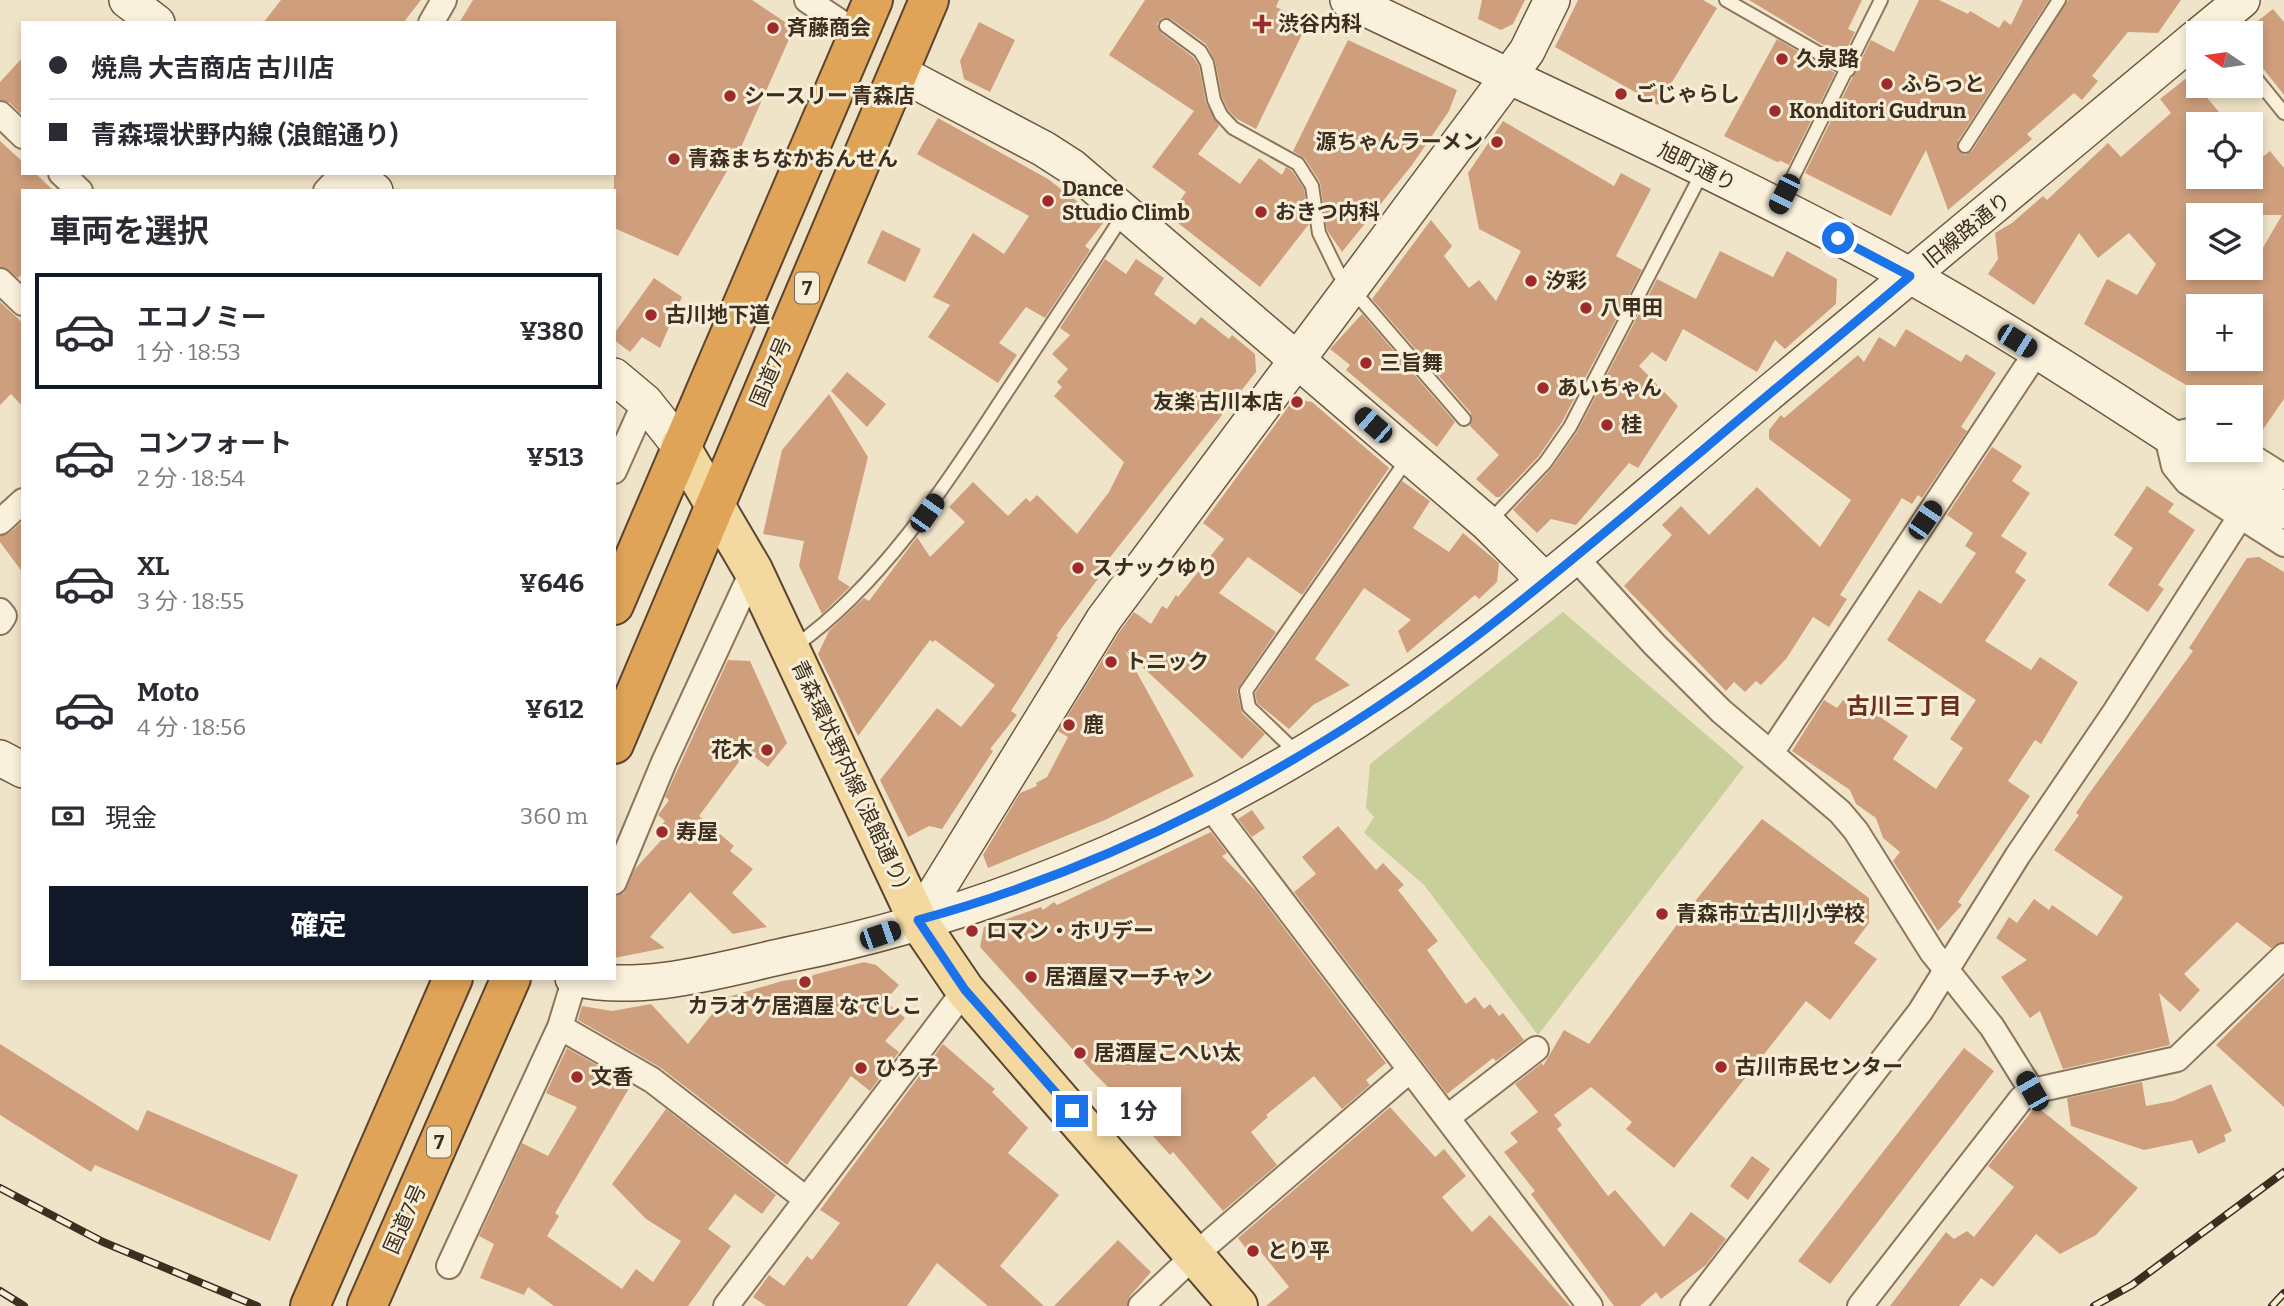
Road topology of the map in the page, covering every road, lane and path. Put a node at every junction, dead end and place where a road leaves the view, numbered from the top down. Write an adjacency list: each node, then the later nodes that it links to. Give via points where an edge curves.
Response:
1 (127, 0): 12 (street)
2 (444, 0): 13 (street)
3 (807, 0): 11 (street)
4 (929, 0): 18 (highway, 国道7号 / 7)
5 (1348, 0): 19 (street, 旭町通り)
6 (1552, 0): 19 (street, via 1527,51)
7 (1726, 0): 17 (lane)
8 (1881, 0): 17 (lane)
9 (2059, 0): 24 (lane)
10 (2242, 0): 14 (street, 旧線路通り)
11 (866, 17): 44 (highway)
12 (154, 21)
13 (432, 21)
14 (2220, 21)
15 (1166, 26): 36 (lane, via 1200,51 1214,100 1233,128 1288,156 1306,175 1324,245)
16 (2186, 50): 34 (street, 旧線路通り)
17 (1848, 70): 32 (lane)
18 (898, 72): 33 (street, via 1044,149); 50 (highway, 国道7号 / 7)
19 (1508, 77): 25 (street, 旭町通り); 36 (street)
20 (2263, 87): 21 (lane)
21 (2284, 113)
22 (0, 114): 23 (street)
23 (21, 134)
24 (1965, 146)
25 (1704, 170): 32 (street, 旭町通り); 54 (lane, via 1570,427 1545,463)
26 (63, 175): 29 (street)
27 (341, 175): 30 (street)
28 (355, 175): 31 (street)
29 (78, 189)
30 (328, 189)
31 (372, 189)
32 (1778, 207): 34 (street, 旭町通り)
33 (1126, 211): 39 (street); 62 (lane, via 927,513 817,631)
34 (1910, 276): 38 (street, 旭町通り); 56 (street, 旧線路通り)
35 (0, 281): 37 (street)
36 (1350, 289): 39 (street); 42 (lane)
37 (21, 301)
38 (2036, 353): 43 (street, 旭町通り); 64 (street)
39 (1296, 360): 45 (street); 70 (street, via 1081,653)
40 (616, 378): 41 (street)
41 (645, 402): 44 (street); 47 (street)
42 (1464, 419)
43 (2183, 433): 51 (street, 旭町通り); 52 (street, via 2174,467 2187,482)
44 (680, 446): 50 (main road, 青森環状野内線 (浪館通り)); 59 (highway)
45 (1409, 457): 54 (street); 65 (lane, via 1246,691 1249,707)
46 (2260, 462): 48 (street)
47 (616, 467)
48 (2284, 477)
49 (21, 503): 53 (street)
50 (715, 505): 57 (main road, 青森環状野内線 (浪館通り)); 63 (highway, 国道7号 / 7)
51 (2284, 511)
52 (2240, 517): 55 (street); 72 (street, via 2018,855)
53 (0, 522)
54 (1488, 523): 58 (street)
55 (2284, 544)
56 (1575, 557): 58 (street, 旧線路通り); 64 (street, via 1654,645)
57 (753, 570): 62 (main road, 青森環状野内線 (浪館通り)); 69 (street)
58 (1545, 581): 65 (street, 旧線路通り, via 1416,680)
59 (621, 589)
60 (0, 611): 61 (street, via 4,616)
61 (0, 622)
62 (792, 648): 70 (main road, 青森環状野内線 (浪館通り))
63 (616, 739)
64 (1771, 753): 72 (street, via 1856,831)
65 (1299, 756): 68 (street, 旧線路通り)
66 (0, 758): 67 (street)
67 (21, 769)
68 (1209, 805): 70 (street, 旧線路通り, via 1080,866 990,900); 80 (street)
69 (616, 877)
70 (918, 920): 76 (street, 旧線路通り, via 880,935 687,976 610,983); 77 (main road, 青森環状野内線 (浪館通り))
71 (2284, 956): 81 (street, via 2177,1059)
72 (1948, 972): 81 (street, via 1992,1027); 92 (street)
73 (452, 980): 86 (highway)
74 (510, 980): 87 (highway, 国道7号 / 7)
75 (573, 980): 78 (street)
76 (588, 980)
77 (965, 990): 83 (street); 84 (main road, 青森環状野内線 (浪館通り))
78 (560, 1027): 83 (street, via 652,1080); 85 (street)
79 (1536, 1049): 82 (street)
80 (1410, 1070): 82 (street); 84 (street)
81 (2032, 1091): 93 (street, via 2021,1099)
82 (1448, 1117): 91 (street)
83 (806, 1199): 88 (street)
84 (1196, 1254): 89 (street); 90 (main road, 青森環状野内線 (浪館通り))
85 (449, 1266)
86 (310, 1306)
87 (367, 1306)
88 (726, 1306)
89 (1141, 1306)
90 (1238, 1306)
91 (1590, 1306)
92 (1693, 1306)
93 (1860, 1306)

